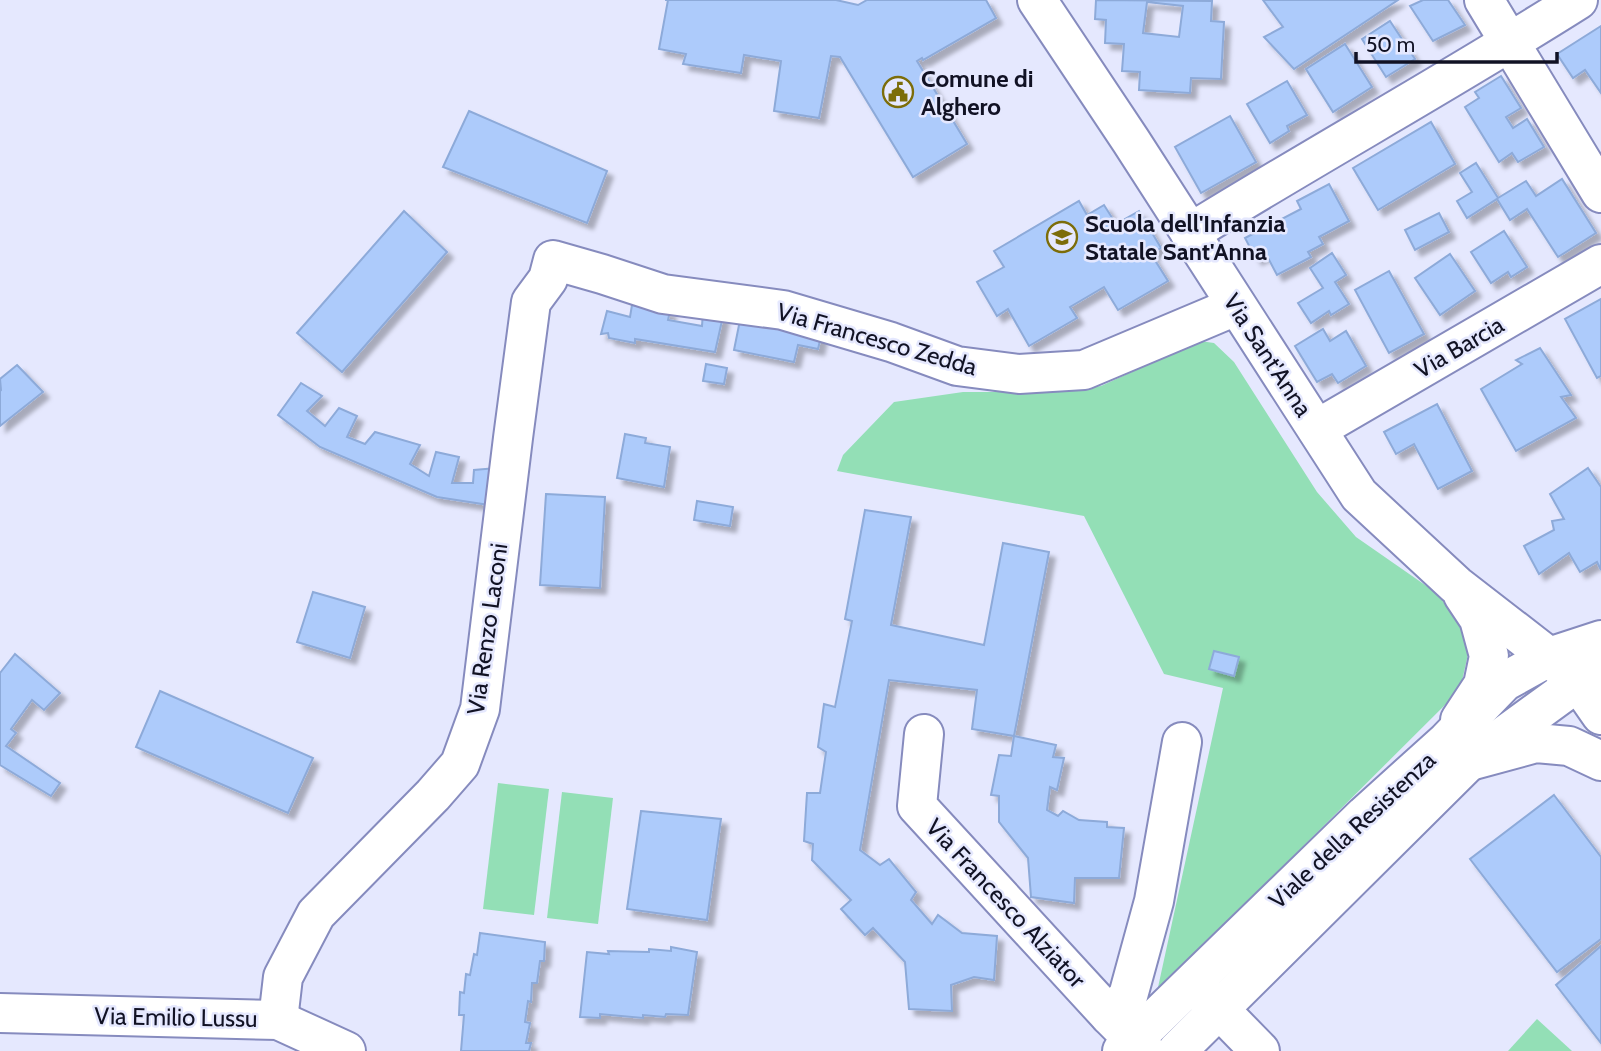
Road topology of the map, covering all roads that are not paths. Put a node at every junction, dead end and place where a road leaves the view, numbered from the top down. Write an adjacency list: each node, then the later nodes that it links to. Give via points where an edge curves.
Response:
1 (1037, 0): 6 (street, Via Sant'Anna)
2 (1484, 0): 4 (street)
3 (1578, 0): 4 (street)
4 (1510, 43): 5 (street); 6 (street)
5 (1601, 193)
6 (1189, 233): 9 (street, Via Sant'Anna)
7 (553, 260): 9 (street, Via Francesco Zedda, via 663,294 783,310 957,366 1018,374 1084,370); 23 (street, Via Renzo Laconi, via 548,279 531,302 480,709 460,764 316,914 283,977)
8 (1601, 264): 10 (street, Via Barcia)
9 (1236, 306): 10 (street, Via Sant'Anna)
10 (1317, 429): 11 (street, Via Sant'Anna, via 1359,495)
11 (1456, 584): 13 (street, Via Sant'Anna); 18 (street, Via Sant'Anna, via 1479,619 1489,656)
12 (1601, 640): 13 (street, Viale della Resistenza)
13 (1549, 657): 14 (street, Via Sant'Anna); 18 (street, Viale della Resistenza, via 1504,681)
14 (1589, 678): 15 (street, Via Sant'Anna); 18 (street, Viale della Resistenza)
15 (1601, 715)
16 (924, 734): 24 (street, Via Francesco Alziator, via 917,806)
17 (1181, 742): 24 (street, via 1154,901 1128,996)
18 (1457, 752): 19 (street, via 1536,743 1569,746); 20 (street, Viale della Resistenza, via 1365,815); 21 (street, Viale della Resistenza)
19 (1601, 761)
20 (1191, 984): 21 (street); 24 (street, Viale della Resistenza)
21 (1219, 1009): 26 (street, Viale della Resistenza); 27 (street)
22 (0, 1013): 23 (street, Via Emilio Lussu)
23 (278, 1020): 25 (street, Via Emilio Lussu)
24 (1128, 1039)
25 (346, 1051)
26 (1177, 1051)
27 (1260, 1051)

